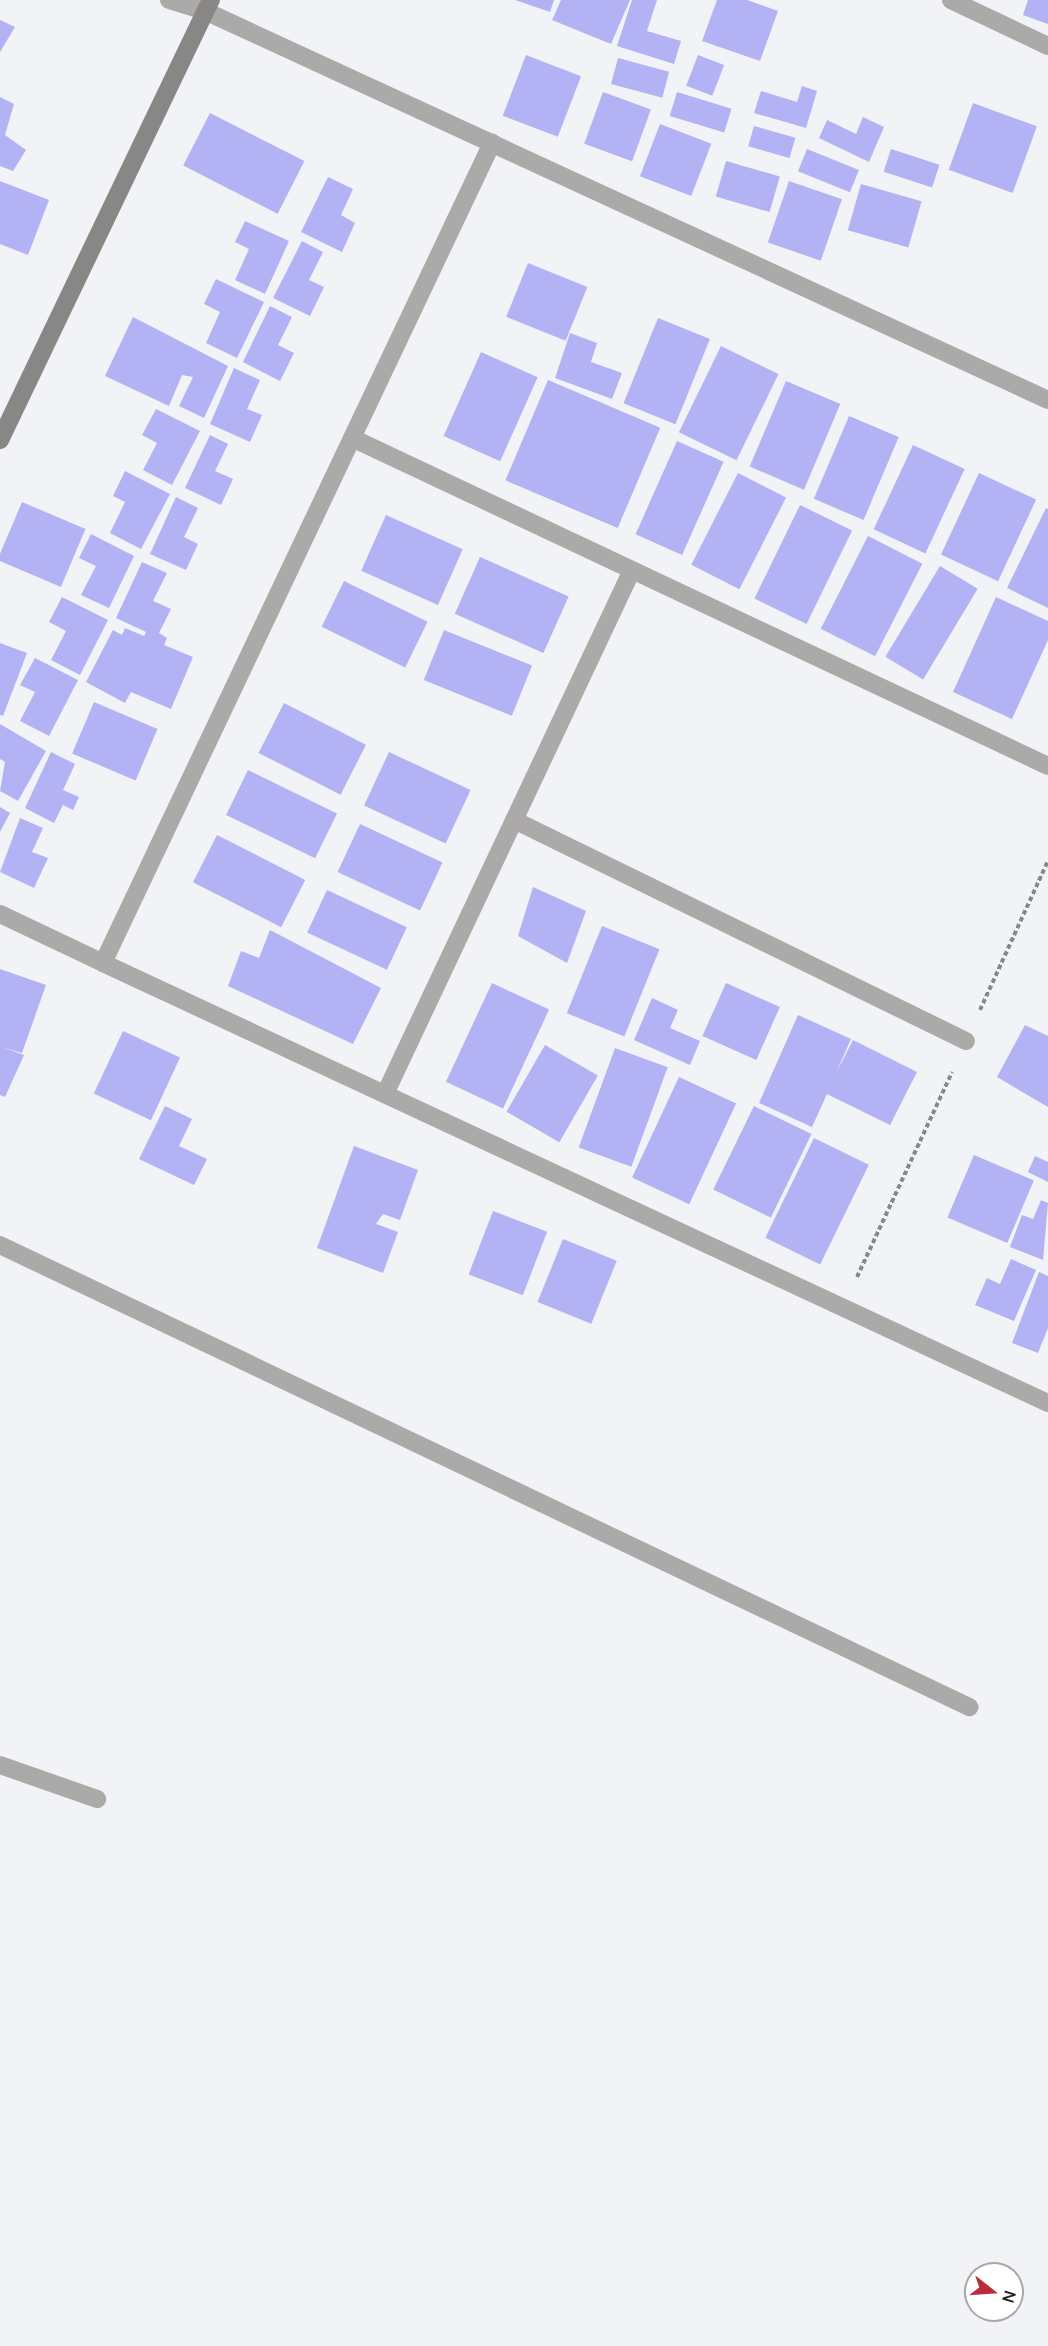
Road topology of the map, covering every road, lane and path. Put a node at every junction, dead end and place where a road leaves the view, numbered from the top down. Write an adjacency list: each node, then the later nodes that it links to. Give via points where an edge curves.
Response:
1 (169, 0): 3 (street)
2 (951, 0): 4 (street)
3 (208, 5): 5 (street); 8 (street)
4 (1048, 46)
5 (492, 143): 6 (street); 7 (street)
6 (1048, 400)
7 (352, 438): 9 (street); 14 (street)
8 (0, 440)
9 (632, 570): 10 (street); 11 (street)
10 (1048, 766)
11 (514, 820): 15 (street); 16 (street)
12 (1048, 861): 15 (path)
13 (0, 914): 14 (street)
14 (103, 963): 16 (street)
15 (966, 1041): 18 (path)
16 (385, 1094): 18 (street)
17 (0, 1245): 20 (street)
18 (843, 1306): 19 (street)
19 (1048, 1403)
20 (969, 1707)
21 (0, 1765): 22 (street)
22 (97, 1799)

